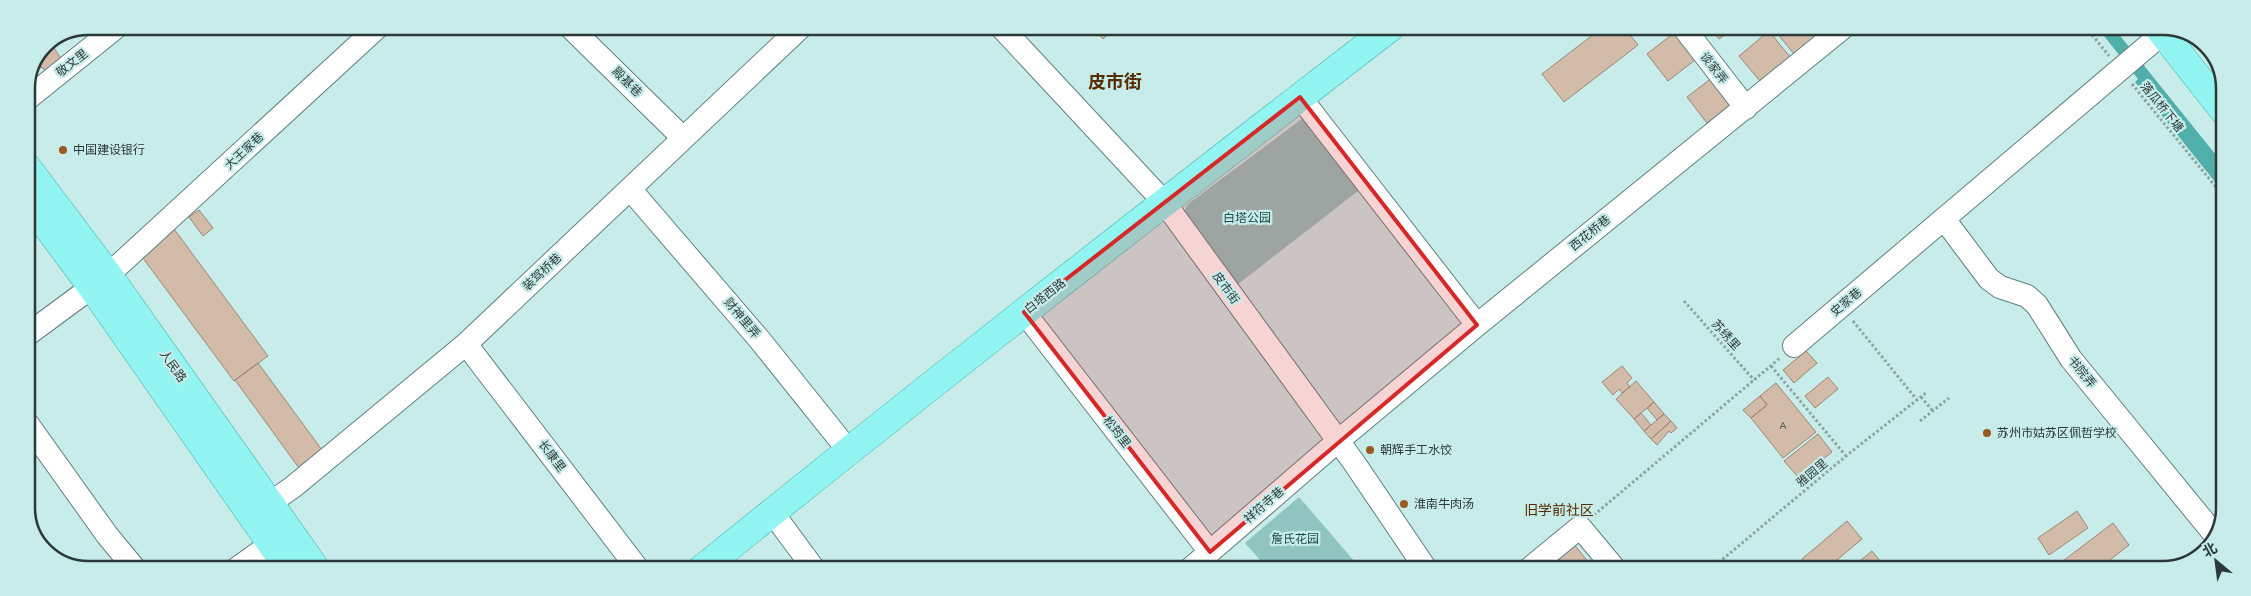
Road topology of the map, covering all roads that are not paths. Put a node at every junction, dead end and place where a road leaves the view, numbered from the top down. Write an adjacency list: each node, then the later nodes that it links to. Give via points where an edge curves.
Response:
1 (107, 35): 11 (street, 敬文里)
2 (369, 35): 21 (street, 大王家巷)
3 (579, 35): 15 (street, 殿基巷)
4 (792, 35): 15 (street, 装驾桥巷)
5 (1008, 35): 18 (street, 皮市街)
6 (1381, 35): 12 (main road, 白塔西路)
7 (1688, 35): 14 (street, 谈家弄)
8 (1834, 35): 14 (street, 西花桥巷)
9 (2157, 35): 20 (street, 史家巷)
10 (2168, 35): 13 (main road)
11 (35, 93)
12 (1300, 97): 18 (main road, 白塔西路); 23 (street)
13 (2216, 101)
14 (1746, 108): 23 (street, 西花桥巷)
15 (683, 138): 17 (street, 装驾桥巷)
16 (35, 180): 21 (main road, 人民路)
17 (630, 189): 25 (street, 装驾桥巷); 29 (street, 财神里弄, via 759,339)
18 (1164, 202): 22 (main road, 白塔西路); 28 (street, 皮市街)
19 (35, 208): 21 (main road, 人民路)
20 (1944, 219): 26 (street, 史家巷); 32 (street, 书院弄, via 1989,279 2000,287 2027,296 2037,305 2071,359)
21 (100, 281): 24 (street, 大王家巷); 30 (main road, 人民路); 37 (main road, 人民路)
22 (1024, 312): 29 (main road, 白塔西路); 34 (street, 松筠里)
23 (1478, 325): 28 (street, 西花桥巷)
24 (35, 328)
25 (466, 344): 30 (street, 装驾桥巷); 39 (street, 长康里)
26 (1794, 346)
27 (35, 434): 35 (street)
28 (1338, 441): 34 (street, 祥符寺巷); 43 (street, 皮市街)
29 (848, 450): 31 (main road, 白塔西路)
30 (270, 503): 38 (main road, 人民路)
31 (772, 512): 40 (main road, 白塔西路); 41 (street)
32 (2211, 530)
33 (268, 547): 36 (street)
34 (1210, 552): 42 (street, 祥符寺巷)
35 (129, 561)
36 (248, 561)
37 (284, 561)
38 (310, 561)
39 (632, 561)
40 (712, 561)
41 (808, 561)
42 (1199, 561)
43 (1420, 561)
44 (1539, 561): 45 (street, via 1580,527)
45 (1608, 561)

